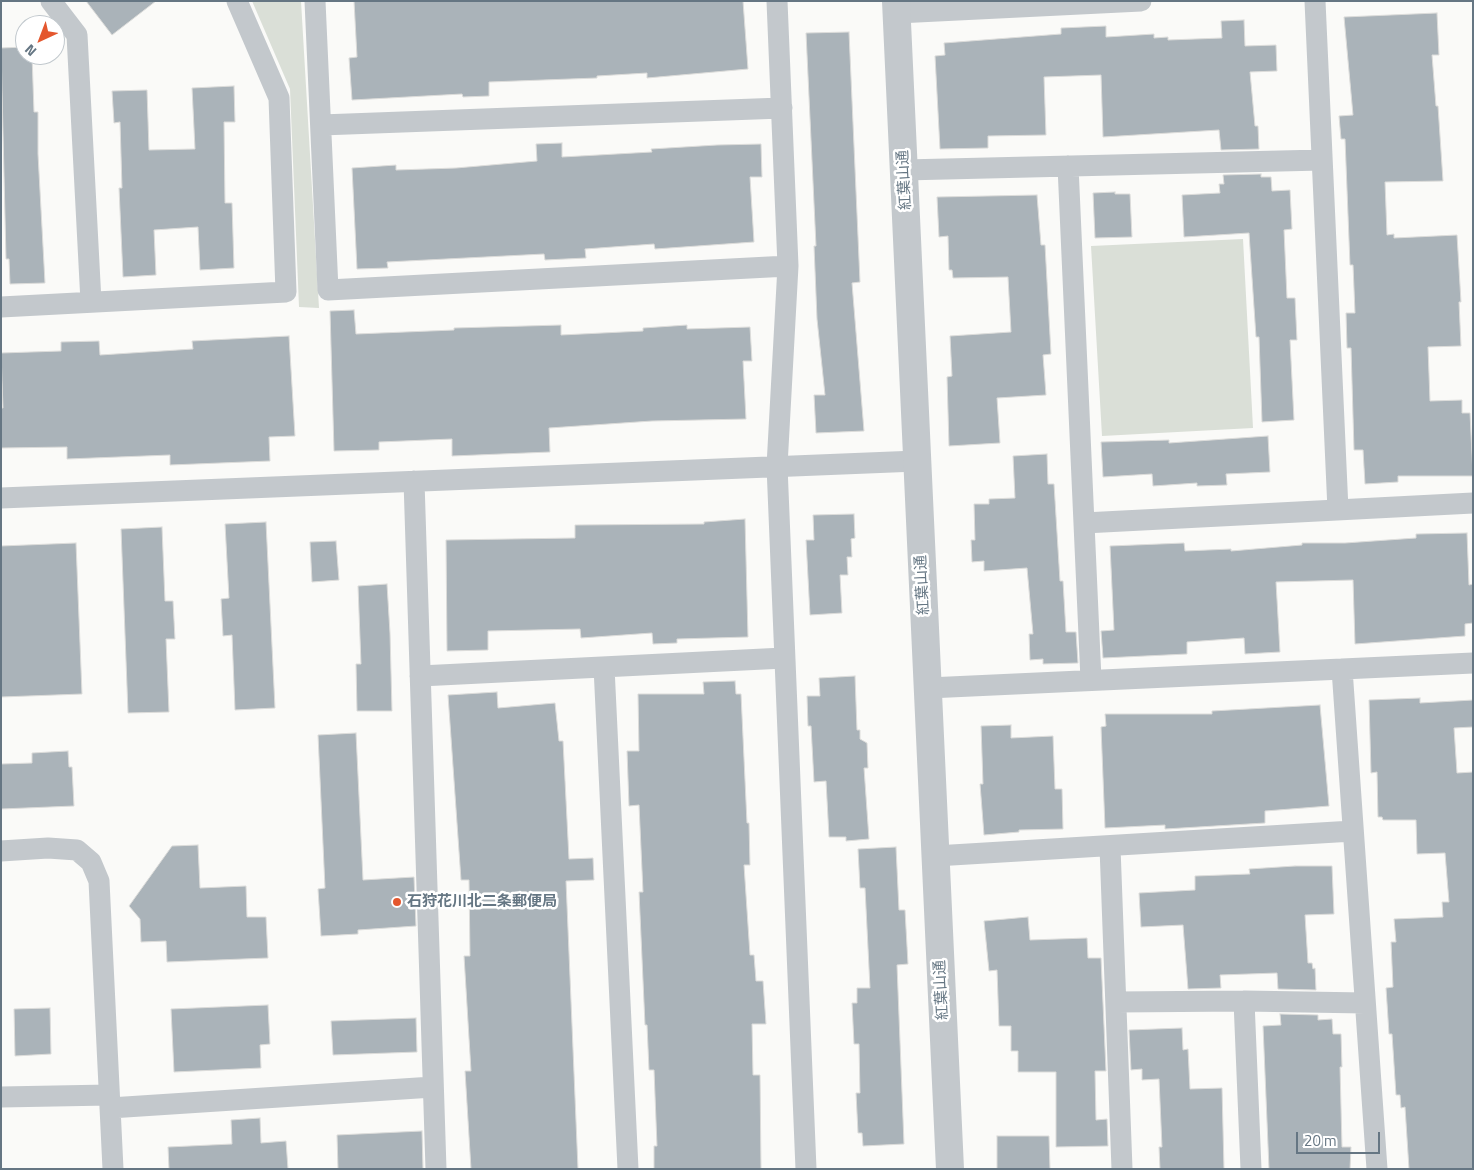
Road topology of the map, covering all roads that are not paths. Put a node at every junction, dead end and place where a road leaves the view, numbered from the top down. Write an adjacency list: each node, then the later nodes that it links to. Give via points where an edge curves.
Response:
1 (51, 1): 14 (street, via 77,35)
2 (237, 1): 14 (street, via 279,98 286,292)
3 (316, 1): 9 (street)
4 (777, 1): 8 (street)
5 (1142, 1): 7 (street)
6 (1315, 1): 10 (street)
7 (896, 7): 12 (street, 紅葉山通)
8 (782, 108): 9 (street); 13 (street)
9 (321, 126): 13 (street, via 328,290)
10 (1322, 160): 11 (street); 21 (street)
11 (1068, 166): 12 (street); 22 (street)
12 (904, 170): 16 (street, 紅葉山通)
13 (788, 266): 17 (street)
14 (92, 302): 15 (street)
15 (1, 307)
16 (917, 461): 17 (street); 29 (street, 紅葉山通)
17 (777, 466): 18 (street); 23 (street)
18 (414, 481): 19 (street); 27 (street)
19 (1, 498)
20 (1473, 503): 21 (street)
21 (1338, 510): 22 (street)
22 (1084, 524): 28 (street)
23 (784, 658): 25 (street); 43 (street)
24 (1473, 663): 26 (street)
25 (604, 666): 27 (street); 42 (street)
26 (1342, 669): 28 (street); 30 (street)
27 (420, 676): 37 (street)
28 (1091, 680): 29 (street)
29 (928, 688): 33 (street, 紅葉山通)
30 (1353, 831): 31 (street); 36 (street)
31 (1110, 847): 33 (street); 35 (street)
32 (1, 851): 39 (street, via 77,850 91,862 99,881)
33 (936, 856): 44 (street, 紅葉山通)
34 (1244, 1001): 35 (street); 36 (street); 46 (street)
35 (1116, 1002): 45 (street)
36 (1366, 1004): 47 (street)
37 (433, 1087): 39 (street); 41 (street)
38 (1, 1097): 39 (street)
39 (110, 1101): 40 (street)
40 (113, 1169)
41 (436, 1169)
42 (628, 1169)
43 (806, 1169)
44 (950, 1169)
45 (1122, 1169)
46 (1251, 1169)
47 (1377, 1169)

